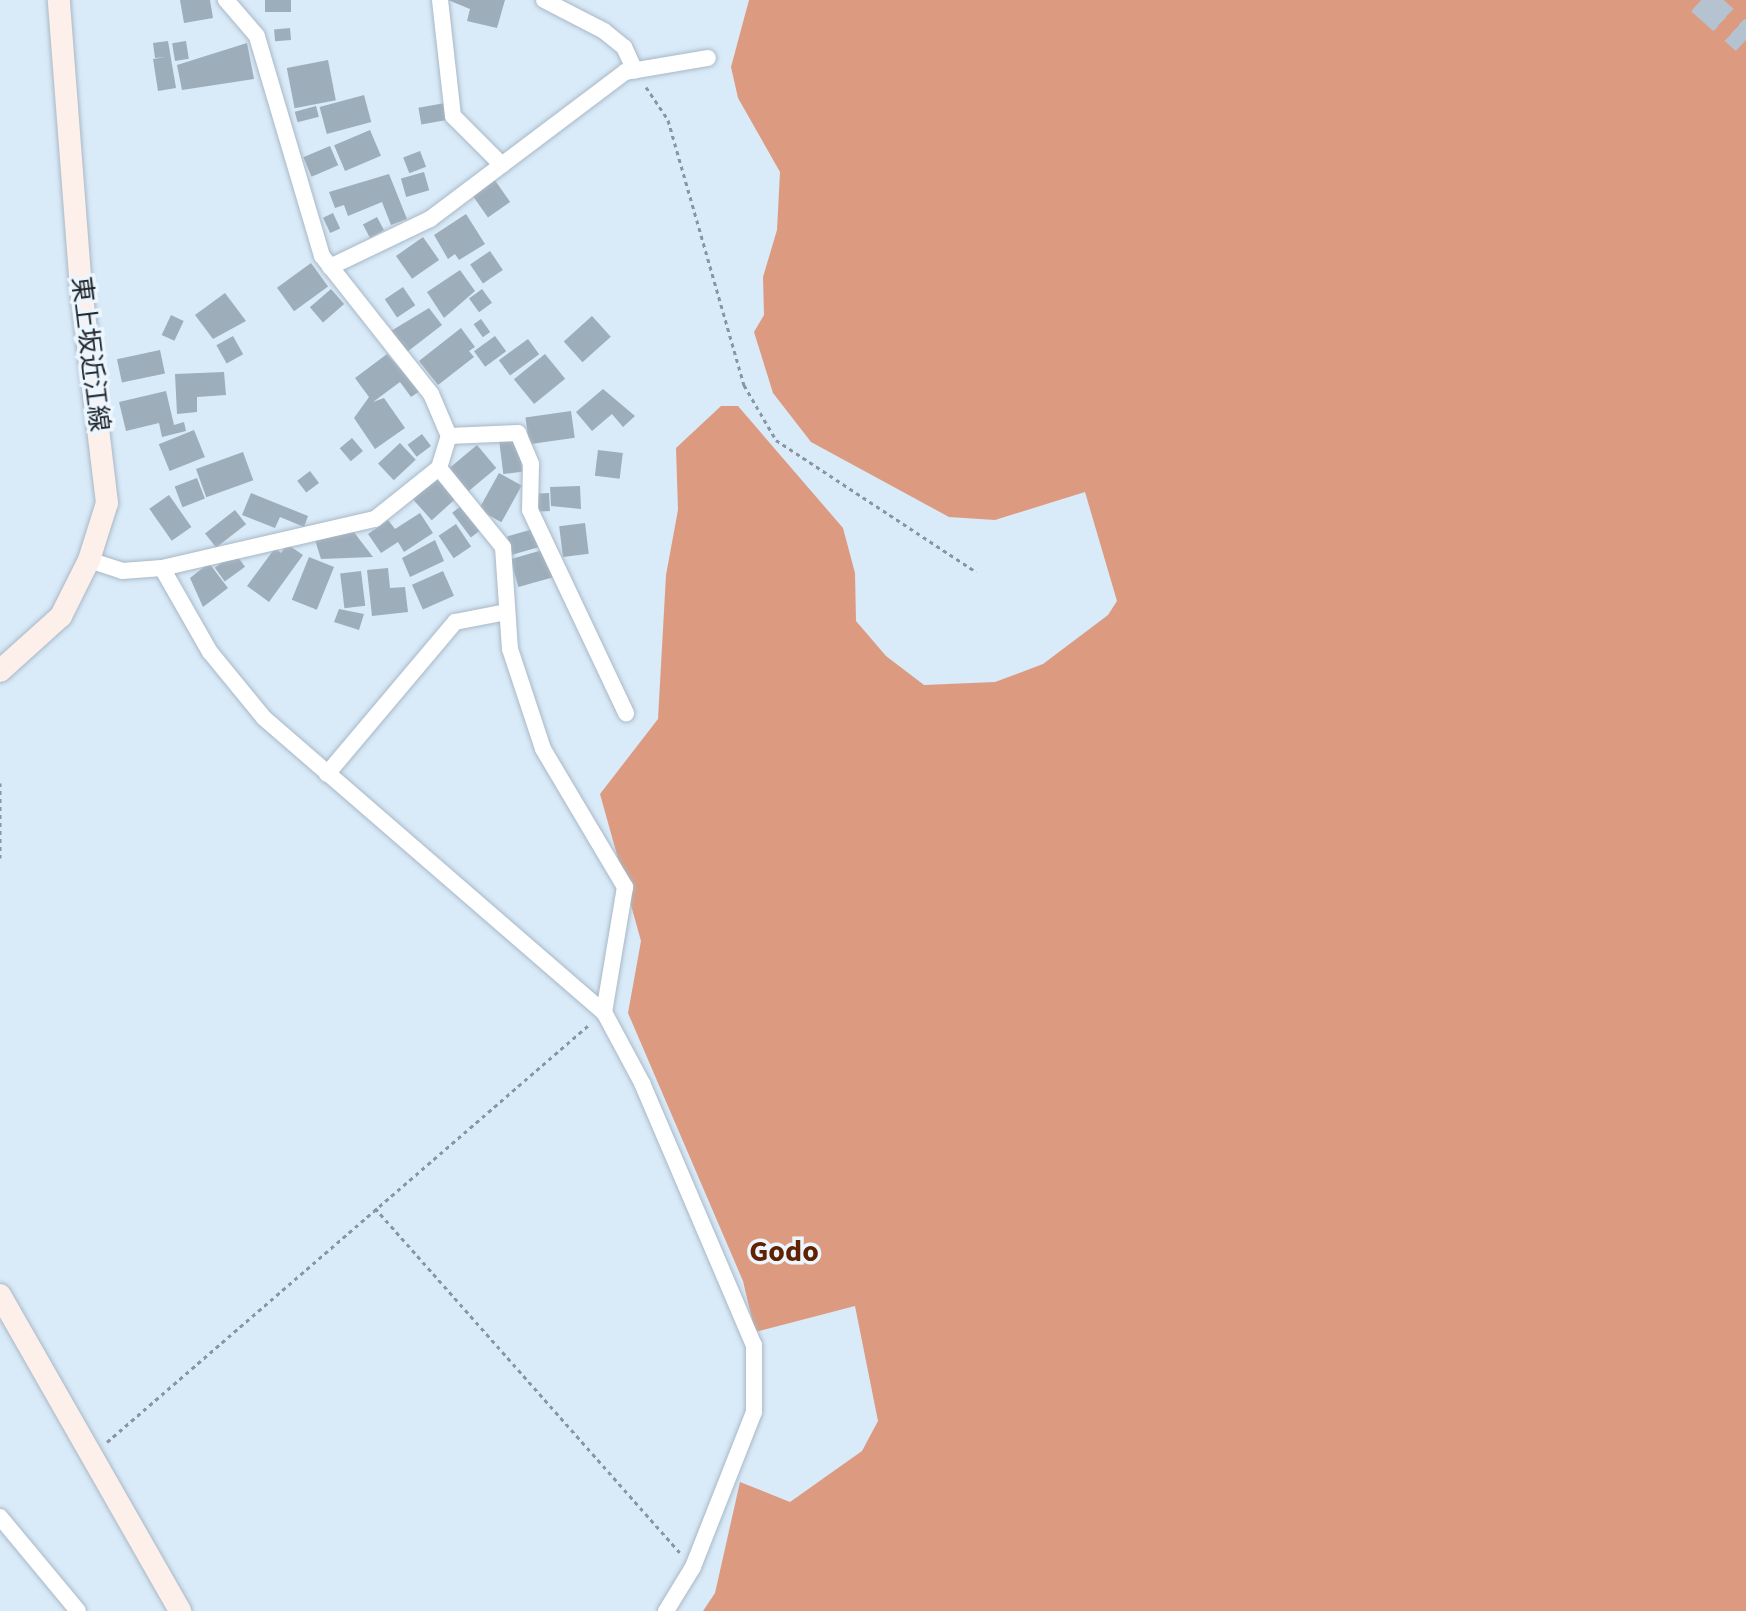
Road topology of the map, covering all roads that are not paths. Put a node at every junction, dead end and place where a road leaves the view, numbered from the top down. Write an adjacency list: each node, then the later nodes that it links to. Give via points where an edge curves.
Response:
1 (59, 0): 11 (main road, 東上坂近江線, via 81,289 107,503)
2 (226, 0): 8 (street, via 257,36)
3 (440, 0): 7 (street, via 453,116)
4 (544, 0): 6 (street, via 604,31 624,47)
5 (708, 58): 6 (street)
6 (635, 71): 7 (street)
7 (502, 165): 8 (street, via 430,219)
8 (330, 267): 9 (street, via 431,394)
9 (449, 436): 10 (street); 15 (street, via 518,433 531,464 530,510)
10 (439, 468): 12 (street, via 375,519); 13 (street, via 503,547)
11 (89, 560): 12 (street, via 122,571); 14 (main road, 東上坂近江線, via 61,616)
12 (162, 568): 16 (street, via 210,652 264,718)
13 (507, 612): 16 (street, via 455,622); 17 (street, via 510,649 543,749 625,887)
14 (0, 671)
15 (626, 713)
16 (327, 774): 17 (street)
17 (604, 1012): 22 (street, via 642,1083 754,1345 754,1412 693,1567)
18 (0, 1295): 21 (main road)
19 (0, 1517): 20 (street)
20 (78, 1611)
21 (180, 1611)
22 (666, 1611)

